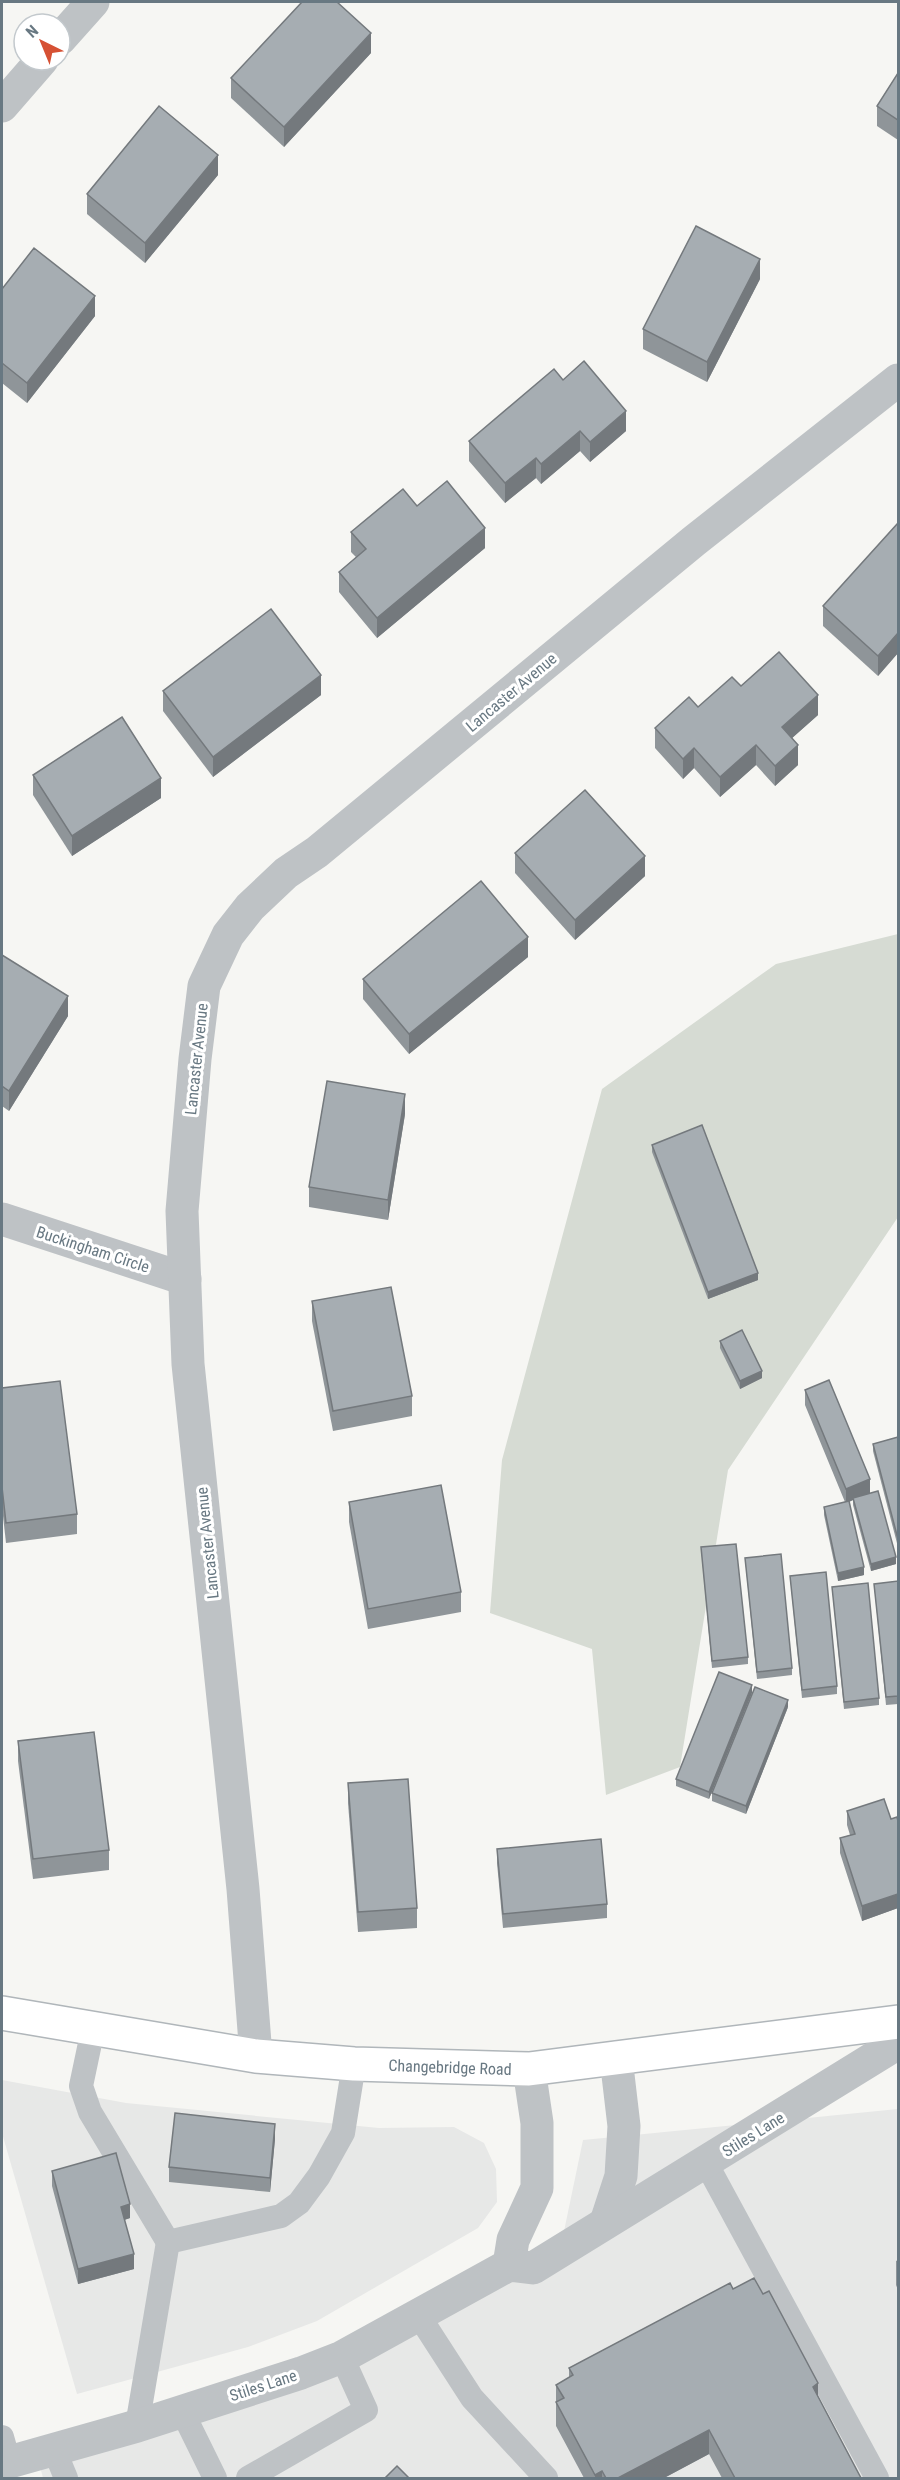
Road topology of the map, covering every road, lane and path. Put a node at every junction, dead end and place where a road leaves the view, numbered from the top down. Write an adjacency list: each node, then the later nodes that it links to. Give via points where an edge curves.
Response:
1 (93, 2): 2 (street)
2 (72, 26)
3 (30, 72): 4 (street)
4 (4, 99)
5 (898, 380): 7 (street, Lancaster Avenue, via 694,541 317,852 286,873 250,907 228,935 204,986 182,1211)
6 (2, 1219): 7 (street, Buckingham Circle)
7 (185, 1279): 12 (street, Lancaster Avenue, via 188,1364 243,1889)
8 (2, 2013): 10 (main road, Changebridge Road)
9 (898, 2022): 13 (main road, Changebridge Road)
10 (93, 2029): 12 (main road, Changebridge Road); 18 (lane, via 81,2086 90,2112)
11 (898, 2043): 16 (street, Stiles Lane)
12 (256, 2056): 14 (main road, Changebridge Road)
13 (616, 2058): 15 (main road, Changebridge Road); 17 (street, via 624,2136 621,2176)
14 (354, 2064): 15 (main road, Changebridge Road); 18 (lane, via 343,2133 299,2203 281,2216)
15 (529, 2069): 19 (street, via 537,2123 537,2188 513,2240)
16 (706, 2163): 17 (street, Stiles Lane); 29 (lane)
17 (606, 2222): 19 (street, Stiles Lane, via 533,2268)
18 (168, 2242): 23 (lane)
19 (509, 2265): 20 (street, Stiles Lane)
20 (418, 2316): 21 (street, Stiles Lane); 28 (lane, via 472,2398)
21 (342, 2356): 22 (street, Stiles Lane); 27 (lane, via 366,2410)
22 (182, 2411): 23 (street, Stiles Lane); 26 (lane)
23 (137, 2426): 25 (street, Stiles Lane)
24 (4, 2455): 25 (street, Stiles Lane)
25 (60, 2464)
26 (215, 2478)
27 (248, 2478)
28 (546, 2478)
29 (877, 2478)

